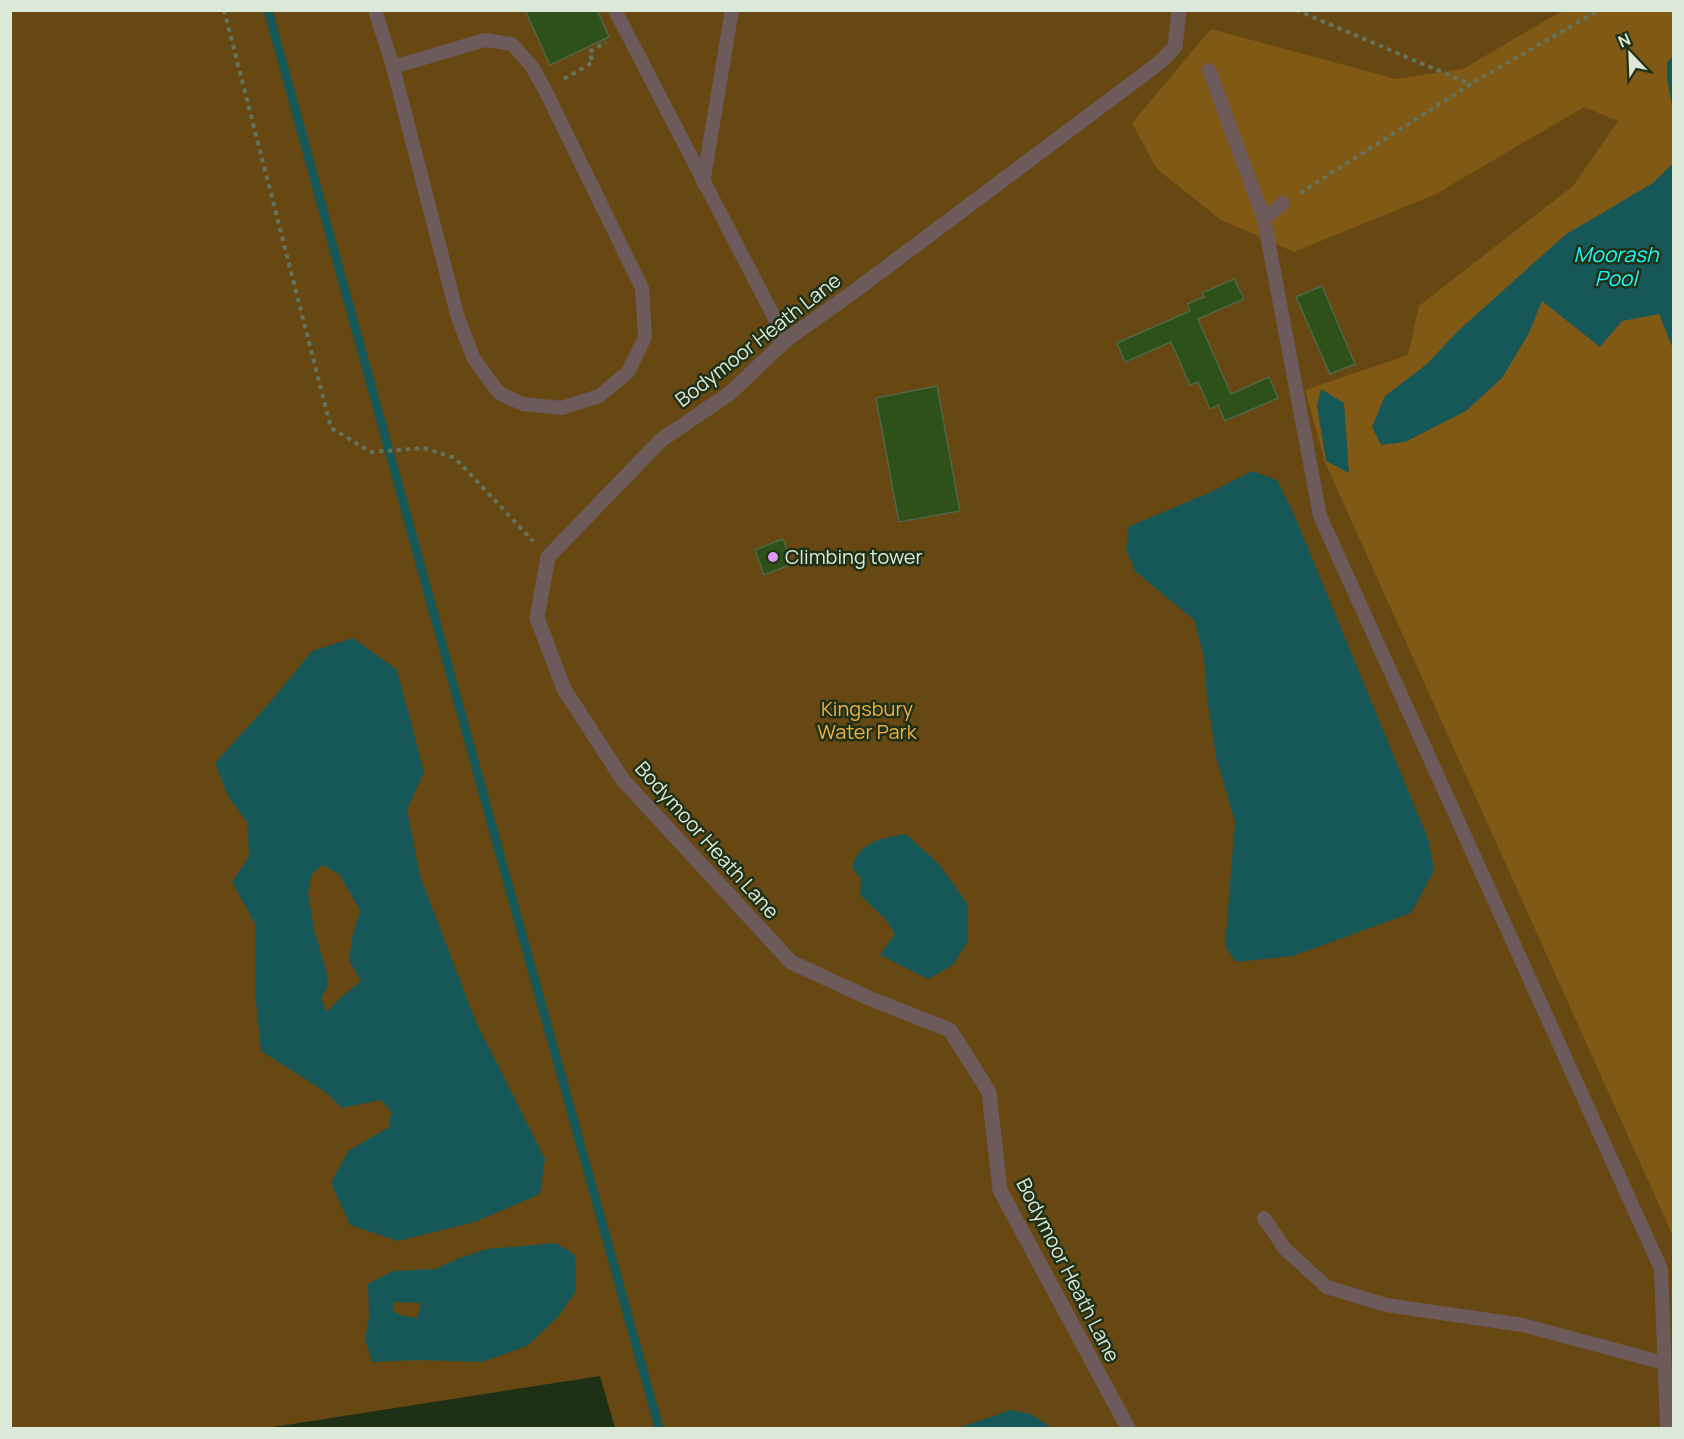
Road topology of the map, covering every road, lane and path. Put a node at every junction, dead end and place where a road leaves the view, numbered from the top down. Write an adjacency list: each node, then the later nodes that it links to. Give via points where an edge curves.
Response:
1 (224, 10): 17 (path, via 331,428 371,452 424,448 455,458)
2 (375, 10): 9 (lane)
3 (615, 10): 8 (lane)
4 (732, 10): 13 (lane)
5 (1179, 10): 16 (street, Bodymoor Heath Lane, via 1175,47 1159,63)
6 (1296, 10): 11 (path)
7 (1599, 10): 11 (path)
8 (626, 32): 12 (path, via 589,52 593,62); 13 (lane)
9 (393, 66): 12 (lane, via 485,40 512,44); 12 (lane, via 458,318 474,359 499,393 523,404 562,408 599,396 628,372 645,337 642,288)
10 (1209, 70): 15 (lane)
11 (1471, 84): 14 (path)
12 (545, 90)
13 (703, 183): 16 (lane)
14 (1283, 203): 15 (lane)
15 (1264, 219): 19 (lane, via 1320,516 1661,1269)
16 (786, 340): 17 (street, Bodymoor Heath Lane, via 729,394 661,441)
17 (548, 557): 20 (street, Bodymoor Heath Lane, via 537,618 564,689 623,780 791,962 950,1030 988,1092 1000,1190)
18 (1264, 1218): 19 (lane, via 1285,1249 1326,1287 1386,1305 1523,1325)
19 (1664, 1363): 21 (lane)
20 (1128, 1428)
21 (1667, 1428)

